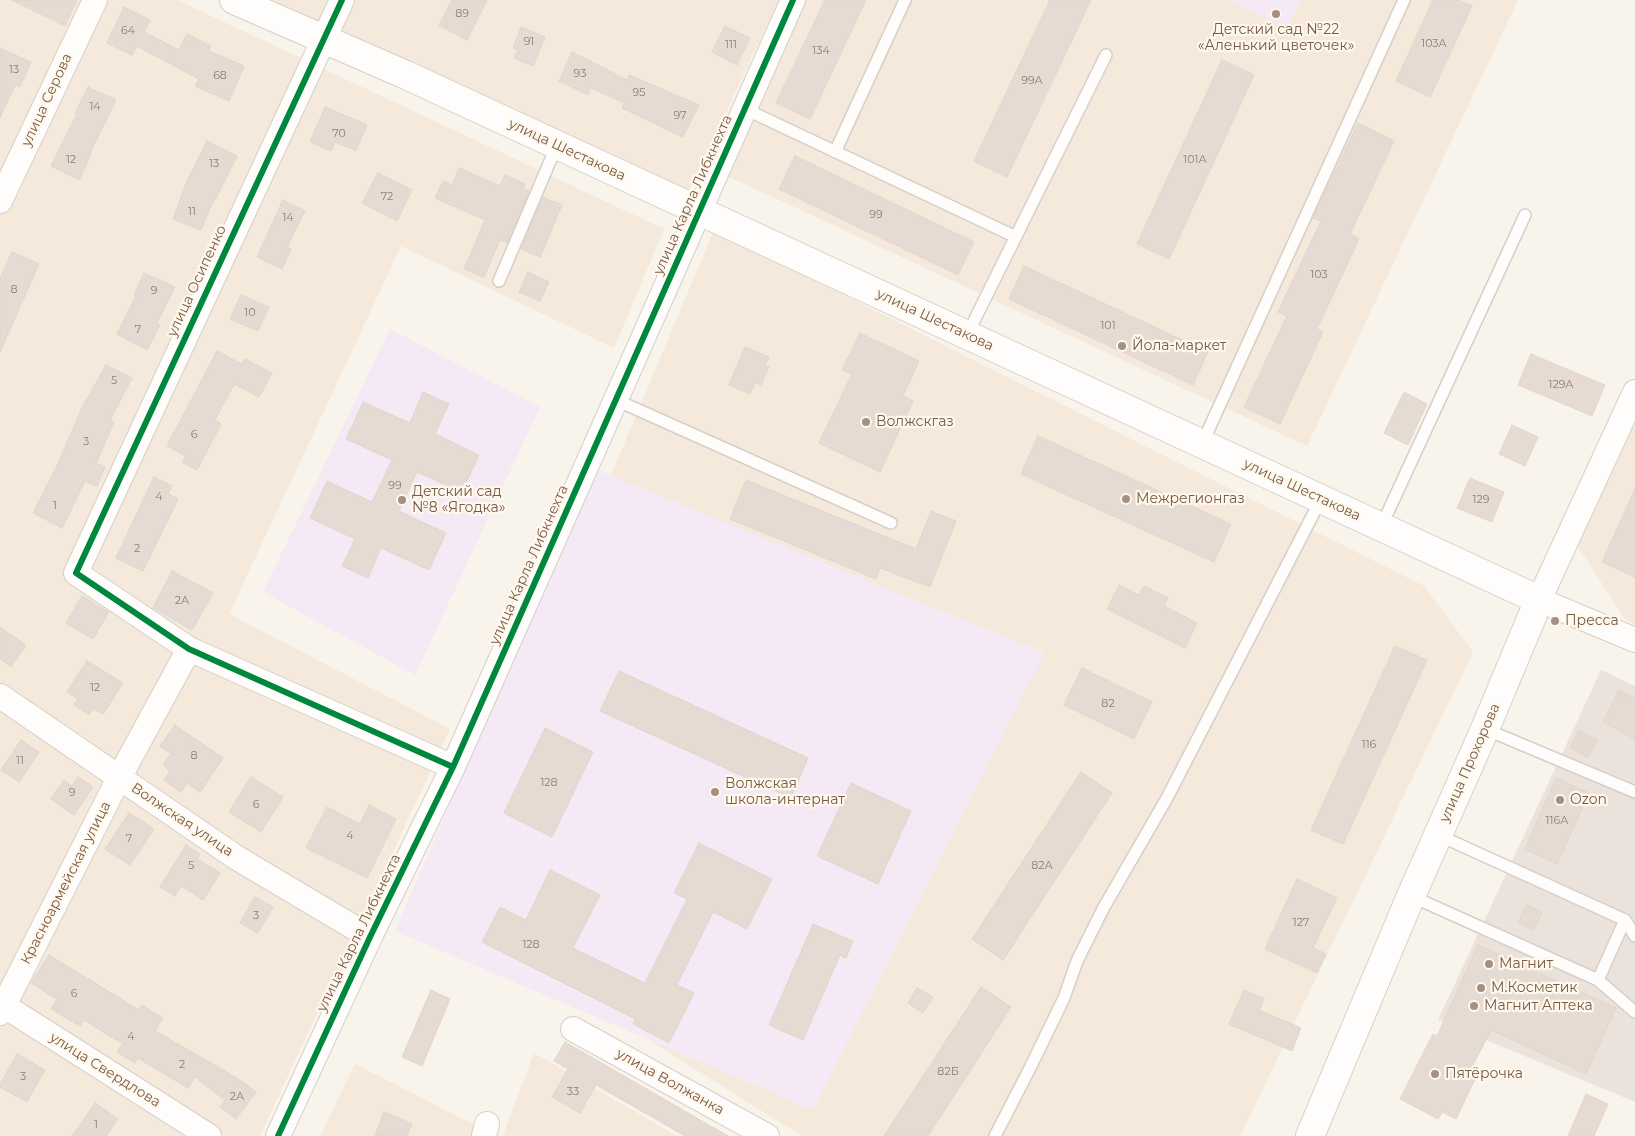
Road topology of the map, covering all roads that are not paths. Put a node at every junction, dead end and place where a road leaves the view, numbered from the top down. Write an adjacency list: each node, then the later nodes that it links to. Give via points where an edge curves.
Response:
1 (95, 0): 12 (street, улица Серова)
2 (234, 0): 7 (main road, улица Шестакова)
3 (342, 0): 7 (street, улица Осипенко)
4 (793, 0): 9 (street, улица Карла Либкнехта)
5 (905, 0): 11 (lane)
6 (1404, 0): 20 (lane)
7 (324, 39): 10 (main road, улица Шестакова); 26 (street, улица Осипенко, via 76,572)
8 (1106, 56): 15 (lane)
9 (744, 110): 11 (lane); 13 (street, улица Карла Либкнехта)
10 (557, 145): 13 (main road, улица Шестакова); 16 (lane)
11 (835, 152): 15 (lane)
12 (0, 201)
13 (700, 212): 17 (main road, улица Шестакова); 19 (street, улица Карла Либкнехта)
14 (1525, 215): 23 (lane)
15 (1016, 237): 17 (lane)
16 (499, 281)
17 (967, 335): 20 (main road, улица Шестакова)
18 (1635, 392): 24 (street, улица Прохорова)
19 (616, 400): 22 (lane); 29 (street, улица Карла Либкнехта)
20 (1202, 444): 21 (main road, улица Шестакова)
21 (1321, 499): 23 (main road, улица Шестакова); 44 (lane, via 1168,798 1104,906 1077,961 1064,998)
22 (891, 524)
23 (1381, 527): 24 (main road, улица Шестакова)
24 (1539, 600): 25 (street, улица Шестакова); 28 (main road, улица Прохорова)
25 (1635, 640)
26 (189, 649): 29 (street); 30 (street, Красноармейская улица)
27 (0, 696): 30 (street, Волжская улица)
28 (1485, 728): 31 (lane); 32 (main road, улица Прохорова)
29 (453, 767): 36 (street, улица Карла Либкнехта)
30 (119, 778): 36 (street, Волжская улица, via 238,858); 38 (street, Красноармейская улица)
31 (1635, 792)
32 (1438, 835): 33 (main road, улица Прохорова); 34 (lane)
33 (1411, 896): 37 (lane); 45 (main road, улица Прохорова)
34 (1625, 920): 35 (lane); 37 (lane)
35 (1635, 936)
36 (370, 937): 42 (street, улица Карла Либкнехта)
37 (1598, 980): 39 (lane)
38 (1, 1007): 41 (street, улица Свердлова)
39 (1635, 1012)
40 (573, 1029): 43 (street, улица Волжанка)
41 (210, 1136)
42 (278, 1136)
43 (767, 1136)
44 (995, 1136)
45 (1310, 1136)

